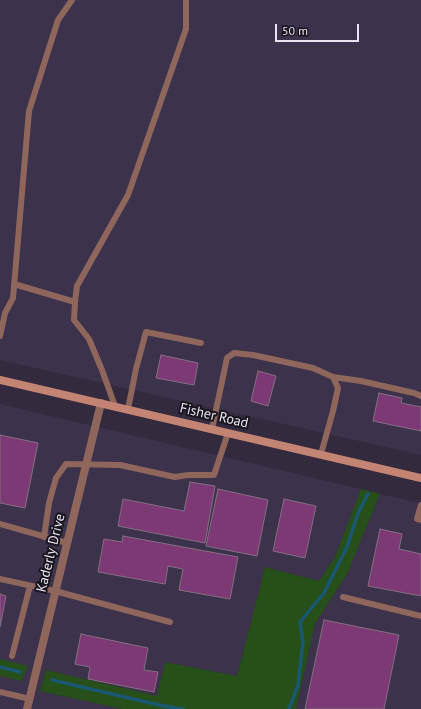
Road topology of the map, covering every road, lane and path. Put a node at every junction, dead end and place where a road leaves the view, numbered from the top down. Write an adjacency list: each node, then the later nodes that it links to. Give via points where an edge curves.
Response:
1 (72, 0): 3 (lane, via 58,20 29,111)
2 (186, 0): 4 (lane, via 186,29 128,195 77,286)
3 (14, 284): 4 (lane); 5 (lane, via 13,298 5,313)
4 (75, 302): 11 (lane, via 74,320 89,339)
5 (0, 336)
6 (201, 343): 12 (lane, via 146,332)
7 (334, 377): 9 (lane); 13 (lane, via 313,368 252,354 234,353 227,358); 15 (lane, via 338,388)
8 (0, 380): 10 (main road, Fisher Road)
9 (421, 396)
10 (101, 403): 11 (main road, Fisher Road); 16 (street, Kaderly Drive)
11 (115, 406): 12 (main road, Fisher Road)
12 (128, 409): 13 (main road, Fisher Road)
13 (212, 429): 14 (main road, Fisher Road)
14 (228, 433): 15 (main road, Fisher Road); 16 (lane, via 214,475 175,478 120,465)
15 (321, 454): 17 (main road, Fisher Road)
16 (86, 464): 21 (lane, via 66,464 56,478); 22 (street, Kaderly Drive)
17 (421, 478)
18 (421, 505): 19 (lane, via 417,519)
19 (421, 520)
20 (0, 524): 21 (lane)
21 (44, 537): 22 (lane)
22 (67, 543): 25 (street, Kaderly Drive)
23 (0, 579): 24 (lane)
24 (30, 586): 25 (lane); 29 (lane)
25 (55, 591): 28 (lane); 31 (street, Kaderly Drive)
26 (342, 597): 27 (lane)
27 (421, 616)
28 (170, 622)
29 (12, 656)
30 (0, 692): 31 (lane)
31 (30, 699): 32 (street, Kaderly Drive)
32 (27, 709)

